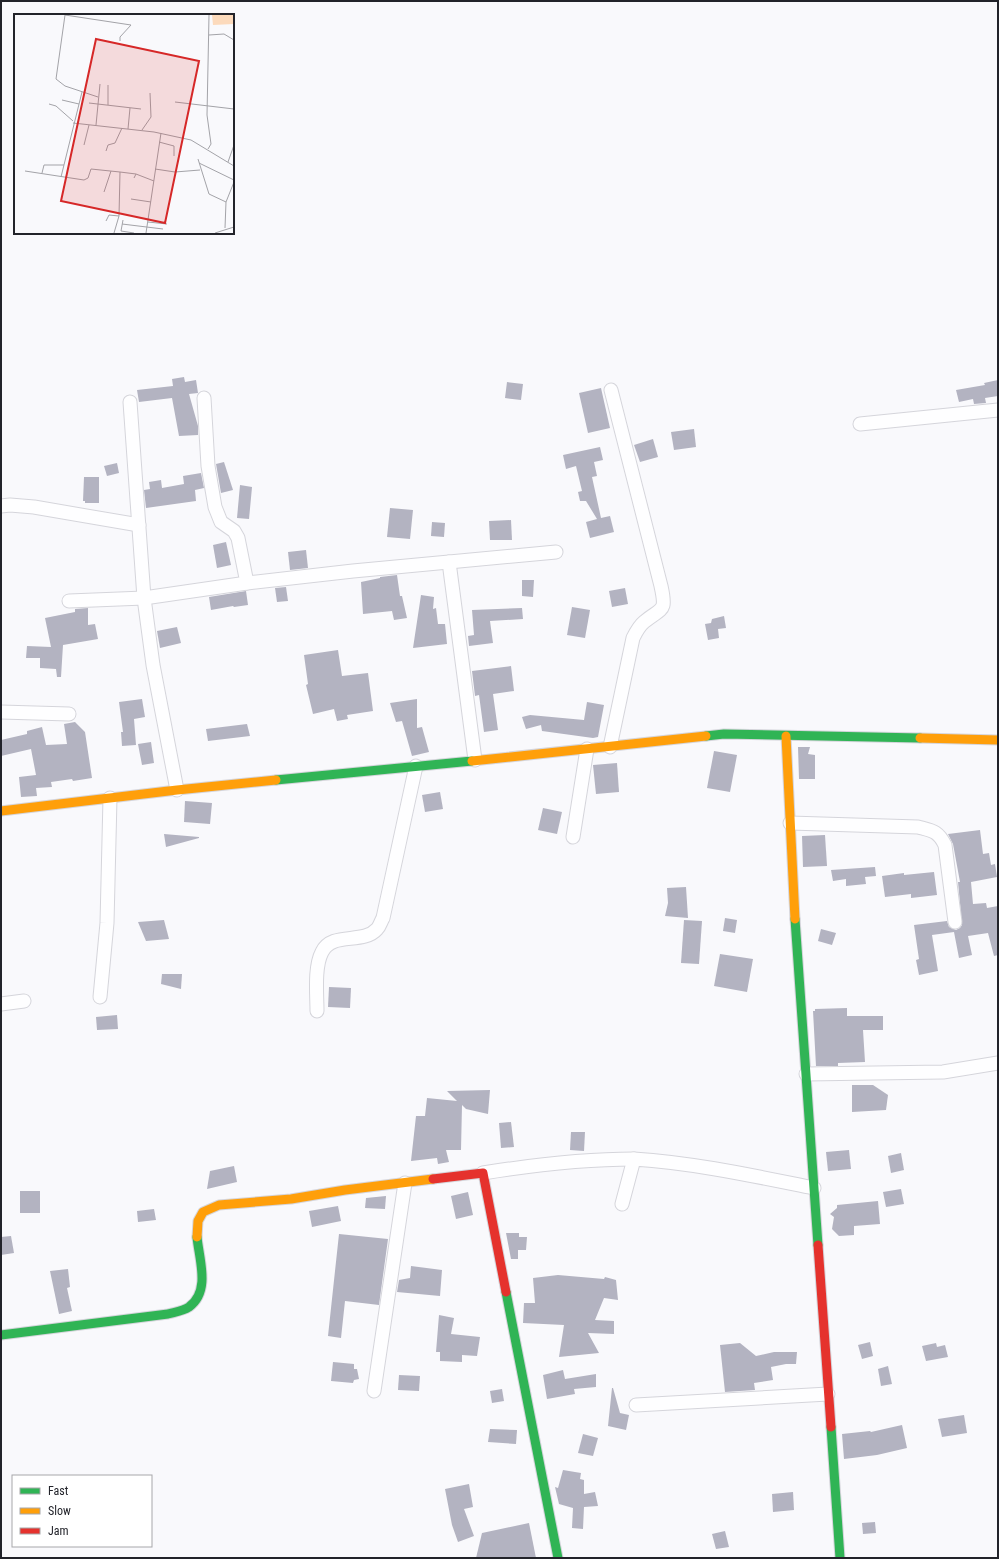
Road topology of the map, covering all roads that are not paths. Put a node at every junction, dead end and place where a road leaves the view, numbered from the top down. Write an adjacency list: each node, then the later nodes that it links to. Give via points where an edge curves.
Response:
1 (611, 390): 17 (street, via 661,586 663,604 660,611 638,628 633,638)
2 (204, 398): 10 (street, via 208,466 215,507 221,522 234,531 238,538)
3 (130, 402): 7 (street)
4 (998, 410): 5 (street)
5 (860, 424)
6 (1, 506): 7 (street, via 34,507)
7 (139, 525): 11 (street)
8 (556, 552): 9 (street)
9 (449, 562): 10 (street); 19 (street)
10 (247, 583): 11 (street)
11 (144, 598): 12 (street); 21 (street, via 153,666)
12 (69, 601)
13 (1, 712): 14 (street)
14 (69, 714)
15 (786, 736): 16 (street); 17 (street, via 724,734); 24 (street)
16 (998, 740)
17 (610, 747): 18 (street)
18 (586, 749): 19 (street); 25 (street)
19 (475, 760): 20 (street)
20 (416, 766): 21 (street); 30 (street, via 383,918 372,933 338,940 328,944 322,951 318,962)
21 (177, 790): 22 (street)
22 (110, 798): 23 (street); 27 (street, via 107,923)
23 (1, 812)
24 (790, 823): 26 (street, via 918,827 934,831 945,845); 32 (street)
25 (573, 837)
26 (955, 922)
27 (100, 997)
28 (24, 1001): 29 (street)
29 (1, 1004)
30 (317, 1011)
31 (998, 1063): 32 (street, via 943,1072)
32 (806, 1074): 36 (street)
33 (634, 1159): 34 (street, via 596,1159); 36 (street, via 706,1166); 37 (street)
34 (483, 1172): 35 (street); 42 (street)
35 (405, 1183): 38 (street, via 290,1199 214,1206 202,1212 196,1222 201,1292 189,1308 168,1314); 39 (street)
36 (814, 1188): 40 (street)
37 (622, 1204)
38 (1, 1335)
39 (374, 1391)
40 (828, 1394): 41 (street); 43 (street)
41 (636, 1405)
42 (558, 1558)
43 (840, 1558)

